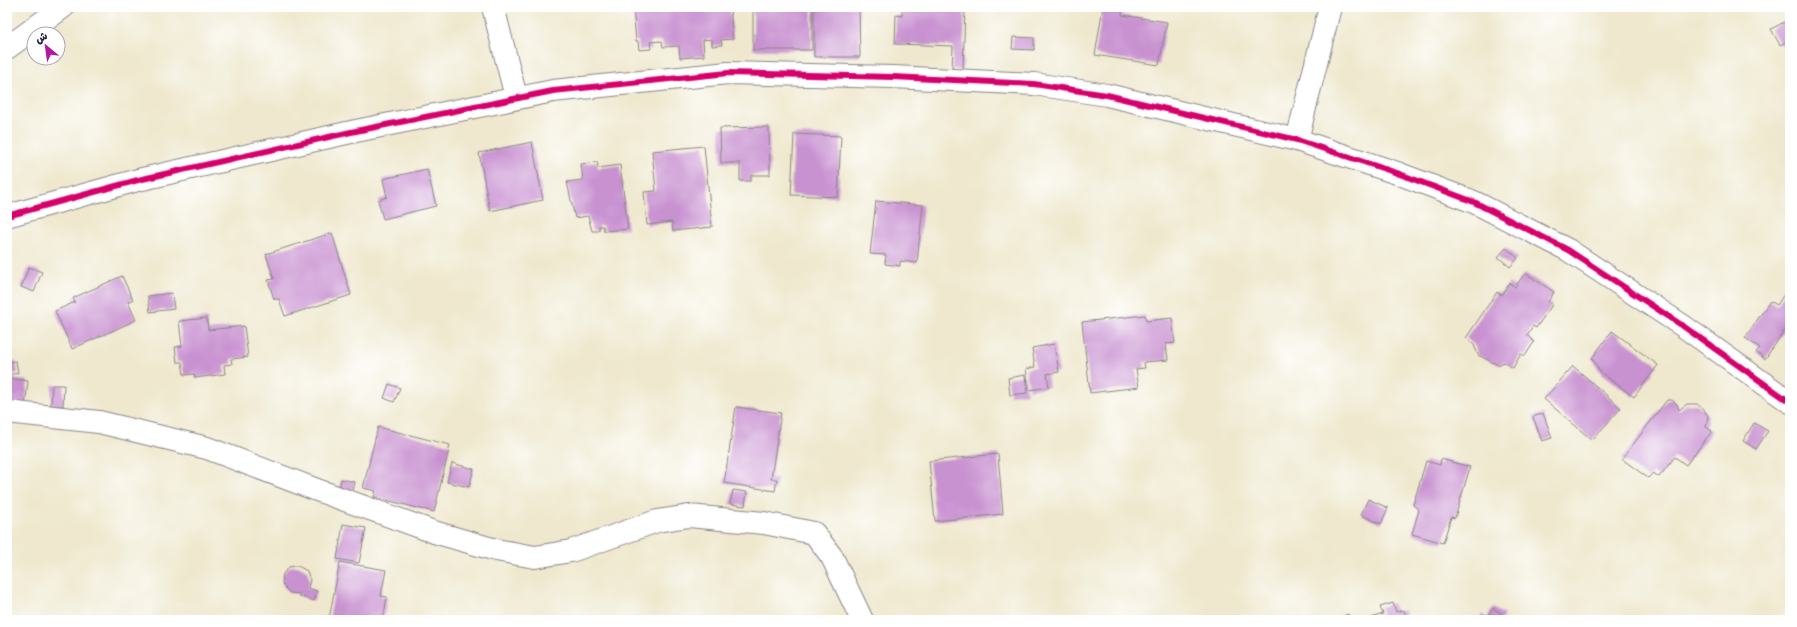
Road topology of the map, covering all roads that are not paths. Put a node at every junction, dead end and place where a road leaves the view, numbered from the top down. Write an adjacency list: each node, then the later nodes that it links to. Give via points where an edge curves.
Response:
1 (63, 7): 4 (street)
2 (493, 7): 5 (street)
3 (1330, 7): 6 (street)
4 (7, 48)
5 (516, 97): 6 (street, via 568,89 728,73 1034,84 1107,95); 7 (street, via 138,180)
6 (1297, 140): 8 (street, via 1474,202 1568,250 1683,326)
7 (7, 216)
8 (1790, 402)
9 (7, 412): 10 (street, via 99,422 207,448 434,532 496,550 535,557 571,551 657,521 689,516 764,524 814,533 832,557)
10 (862, 620)

